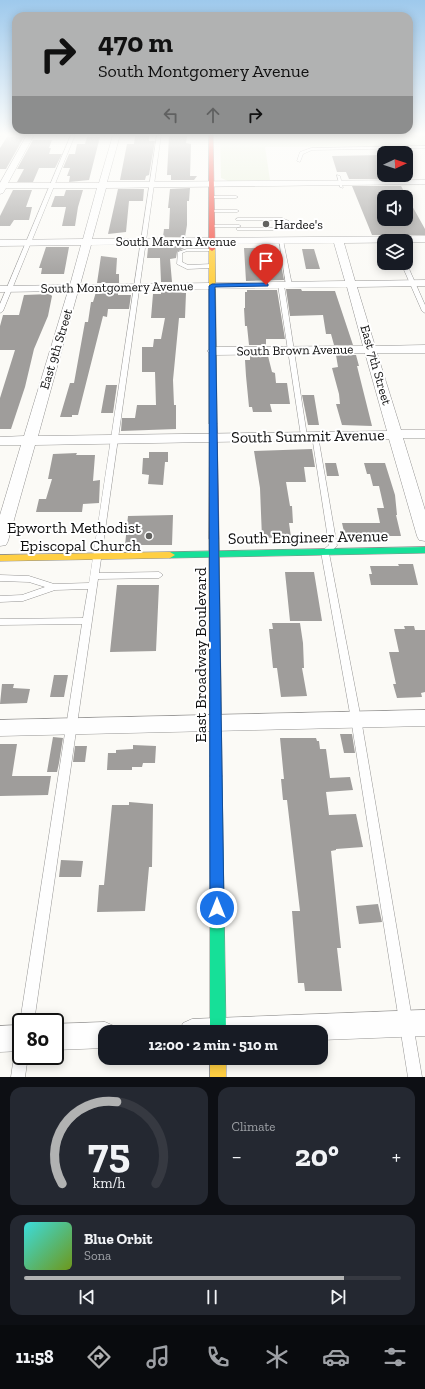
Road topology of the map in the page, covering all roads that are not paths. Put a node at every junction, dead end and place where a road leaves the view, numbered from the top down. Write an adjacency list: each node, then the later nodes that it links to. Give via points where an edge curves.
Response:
1 (48, 185): 8 (street)
2 (53, 185): 24 (lane)
3 (103, 185): 22 (street, East 9th Street)
4 (151, 185): 21 (lane)
5 (212, 185): 9 (main road, East Broadway Boulevard)
6 (266, 185): 7 (street)
7 (295, 185)
8 (1, 188)
9 (212, 197): 10 (lane); 11 (main road, East Broadway Boulevard)
10 (236, 197)
11 (212, 212): 12 (lane); 14 (main road, East Broadway Boulevard)
12 (237, 212)
13 (238, 219): 14 (lane, via 282,219 287,225 282,229)
14 (212, 226): 25 (main road, East Broadway Boulevard)
15 (413, 239): 16 (street, South Marvin Avenue)
16 (425, 239)
17 (180, 240): 21 (street, South Marvin Avenue); 25 (street, South Marvin Avenue); 26 (lane)
18 (281, 240): 19 (street, South Marvin Avenue); 25 (street, South Marvin Avenue); 32 (lane)
19 (338, 240): 20 (street, South Marvin Avenue); 30 (street, East 7th Street)
20 (377, 240)
21 (143, 241): 22 (street, South Marvin Avenue); 34 (lane)
22 (87, 242): 24 (street, South Marvin Avenue); 35 (street, East 9th Street)
23 (0, 243): 24 (street, South Marvin Avenue)
24 (29, 243): 36 (lane)
25 (212, 245): 26 (lane); 27 (main road, East Broadway Boulevard)
26 (180, 252): 27 (lane, via 179,263 187,267)
27 (212, 266): 33 (main road, East Broadway Boulevard)
28 (407, 270): 31 (lane)
29 (425, 283): 31 (street, South Montgomery Avenue)
30 (352, 284): 31 (street, South Montgomery Avenue); 32 (street, South Montgomery Avenue); 39 (street, East 7th Street)
31 (413, 284): 38 (lane)
32 (285, 285): 33 (street, South Montgomery Avenue); 41 (lane)
33 (212, 286): 34 (street, South Montgomery Avenue); 42 (main road, East Broadway Boulevard)
34 (138, 287): 35 (street, South Montgomery Avenue); 47 (lane)
35 (74, 288): 36 (street, South Montgomery Avenue); 48 (street, East 9th Street)
36 (4, 289): 37 (lane)
37 (0, 310)
38 (425, 311)
39 (371, 349): 40 (street, South Brown Avenue); 41 (street, South Brown Avenue); 43 (street, East 7th Street)
40 (425, 349)
41 (291, 350): 42 (street, South Brown Avenue); 45 (lane, via 296,390)
42 (213, 351): 46 (main road, East Broadway Boulevard)
43 (396, 434): 44 (street, South Summit Avenue); 45 (street, South Summit Avenue); 50 (street, East 7th Street)
44 (425, 434)
45 (310, 436): 46 (street, South Summit Avenue); 53 (lane, via 333,546)
46 (214, 437): 47 (street, South Summit Avenue); 54 (main road, East Broadway Boulevard)
47 (114, 439): 48 (street, South Summit Avenue); 55 (lane)
48 (28, 440): 49 (street, South Summit Avenue); 51 (street, East 9th Street)
49 (0, 441)
50 (425, 536)
51 (0, 541)
52 (425, 550): 53 (main road, South Engineer Avenue)
53 (325, 552): 54 (main road, South Engineer Avenue); 66 (lane)
54 (214, 554): 55 (main road, South Engineer Avenue); 67 (main road, East Broadway Boulevard)
55 (97, 556): 56 (main road, South Engineer Avenue); 58 (lane)
56 (0, 558)
57 (159, 575): 58 (lane)
58 (94, 576): 60 (lane)
59 (0, 578): 61 (lane, via 29,579)
60 (92, 586): 61 (lane); 64 (lane)
61 (54, 587): 62 (lane, via 23,598)
62 (0, 599)
63 (0, 622): 64 (lane)
64 (87, 622): 68 (lane)
65 (425, 718): 66 (street)
66 (356, 720): 67 (street); 71 (lane)
67 (216, 723): 68 (street); 72 (main road, East Broadway Boulevard)
68 (72, 726): 69 (street); 70 (lane)
69 (0, 728)
70 (28, 1013)
71 (415, 1023): 73 (street); 82 (lane)
72 (218, 1025)
73 (328, 1027)
74 (98, 1035): 75 (street)
75 (64, 1037)
76 (12, 1038): 77 (street)
77 (0, 1039)
78 (20, 1065): 80 (lane)
79 (218, 1065): 81 (main road)
80 (18, 1077)
81 (218, 1077)
82 (415, 1077)

